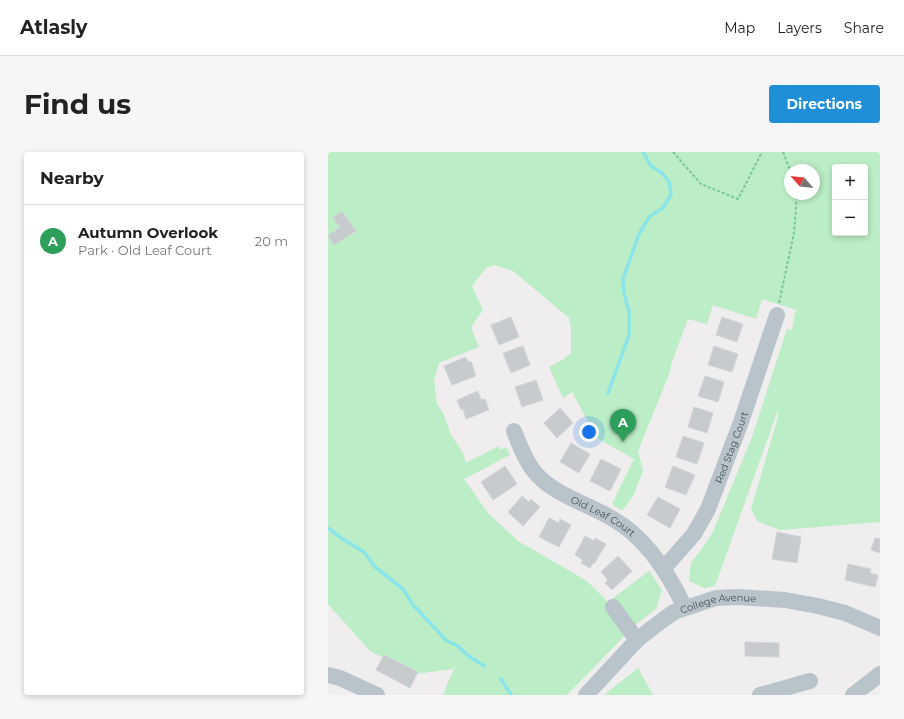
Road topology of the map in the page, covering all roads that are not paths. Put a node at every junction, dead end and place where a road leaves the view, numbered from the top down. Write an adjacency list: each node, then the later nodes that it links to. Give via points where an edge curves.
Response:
1 (777, 315): 3 (street, Red Stag Court, via 708,510 694,534)
2 (514, 431): 3 (street, Old Leaf Court, via 533,470 549,485 614,519 649,549)
3 (664, 568): 5 (street, Old Leaf Court)
4 (613, 607): 7 (street)
5 (685, 608): 6 (street, College Avenue, via 716,598 785,600 845,613); 7 (street, College Avenue, via 674,612)
6 (880, 628)
7 (638, 640): 12 (street, College Avenue)
8 (880, 674): 14 (street)
9 (328, 675): 11 (street)
10 (810, 681): 13 (street)
11 (377, 695)
12 (586, 695)
13 (760, 695)
14 (853, 695)

